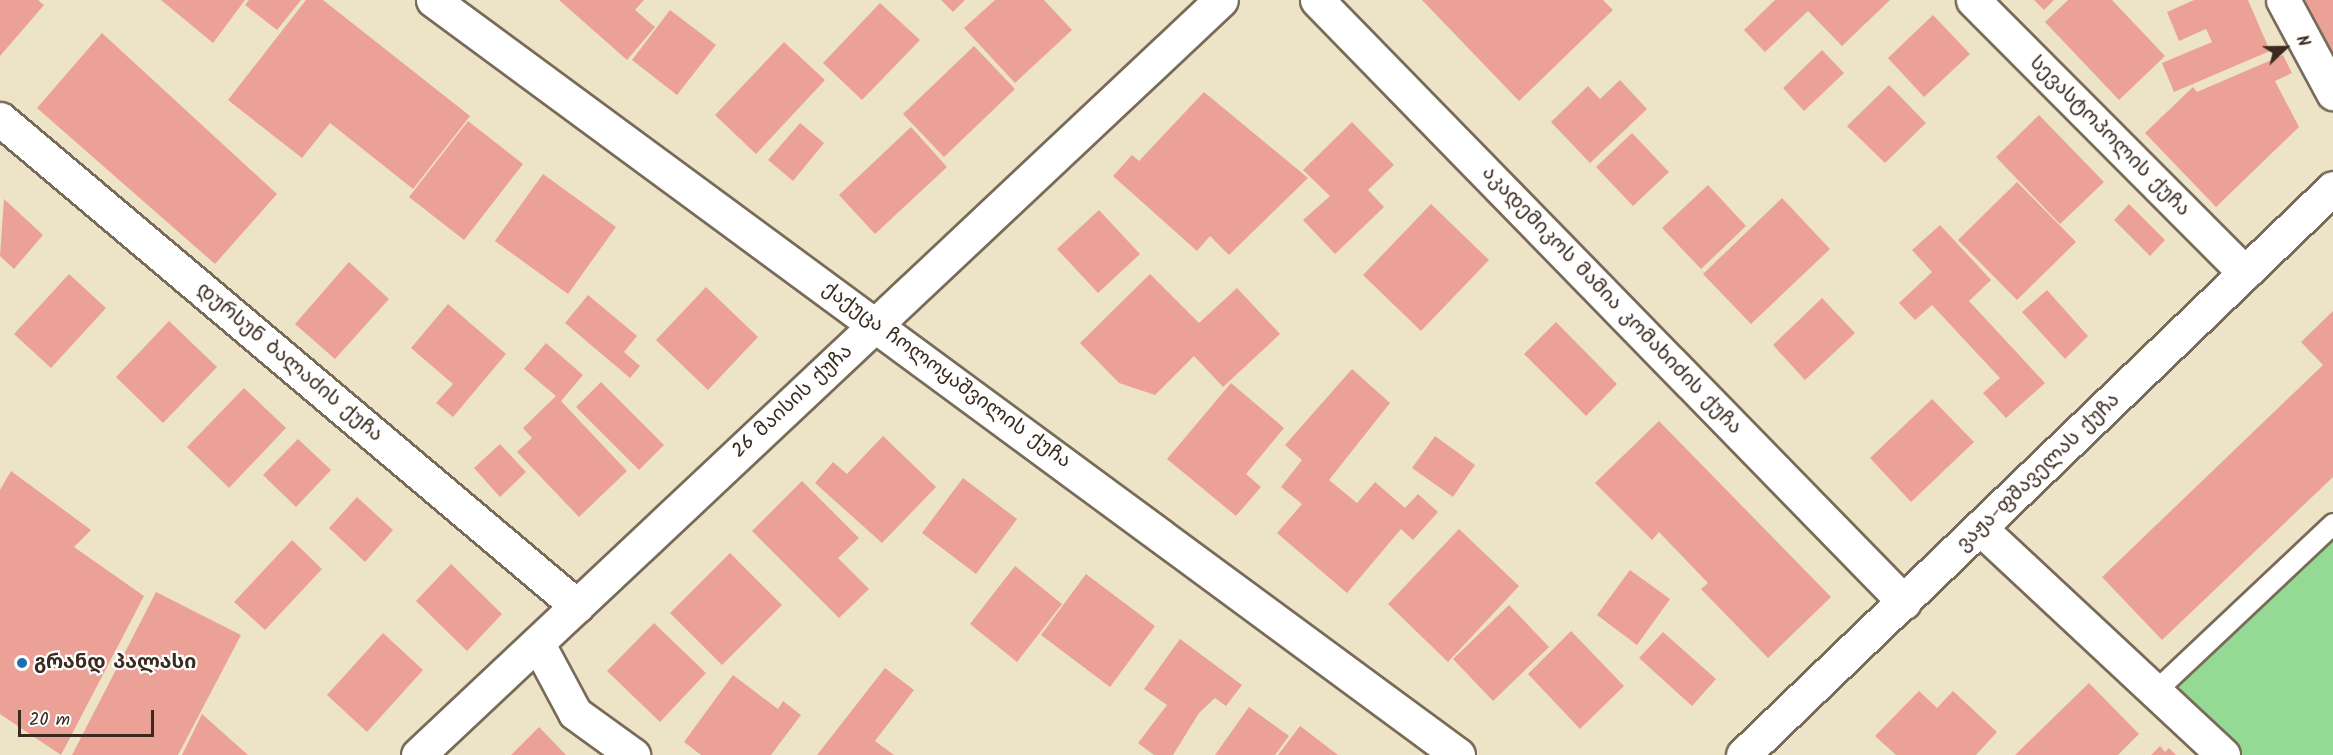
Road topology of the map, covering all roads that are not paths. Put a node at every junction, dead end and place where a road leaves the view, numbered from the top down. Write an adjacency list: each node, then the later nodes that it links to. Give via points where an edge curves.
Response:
1 (433, 0): 10 (street, ქაქუცა ჩოლოყაშვილის ქუჩა)
2 (1221, 0): 10 (street, 26 მაისის ქუჩა)
3 (1317, 0): 13 (street, აკადემიკოს მამია კომახიძის ქუჩა)
4 (1973, 0): 9 (street, სევასტოპოლის ქუჩა)
5 (2283, 0): 6 (street)
6 (2333, 93)
7 (0, 119): 14 (street, დურსუნ ბალაძის ქუჩა)
8 (2333, 188): 9 (street, ვაჟა-ფშაველას ქუჩა)
9 (2245, 273): 12 (street, ვაჟა-ფშაველას ქუჩა)
10 (876, 324): 14 (street, 26 მაისის ქუჩა); 19 (street, ქაქუცა ჩოლოყაშვილის ქუჩა)
11 (2333, 524): 16 (lane)
12 (1981, 529): 13 (street, ვაჟა-ფშაველას ქუჩა); 16 (street)
13 (1904, 602): 20 (street, ვაჟა-ფშაველას ქუჩა)
14 (577, 606): 15 (street, 26 მაისის ქუჩა)
15 (538, 644): 17 (street, 26 მაისის ქუჩა); 18 (street, via 575,713)
16 (2155, 692): 21 (street)
17 (418, 755)
18 (633, 755)
19 (1458, 755)
20 (1743, 755)
21 (2223, 755)

